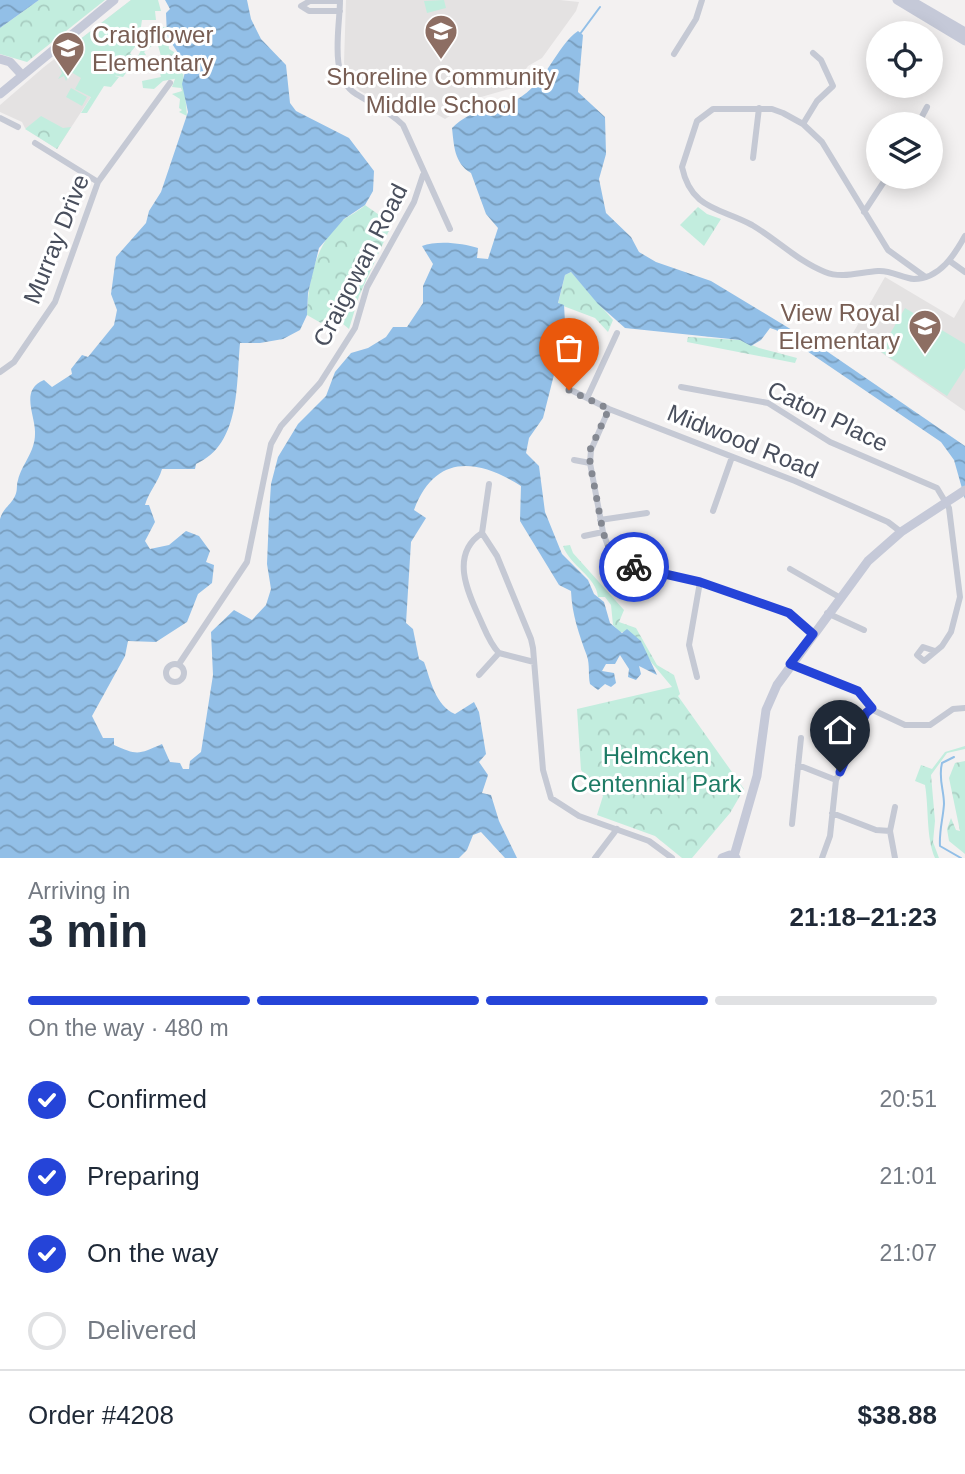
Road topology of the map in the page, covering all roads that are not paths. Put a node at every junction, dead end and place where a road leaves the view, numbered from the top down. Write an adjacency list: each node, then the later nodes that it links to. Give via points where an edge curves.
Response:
1 (114, 0): 13 (main road)
2 (121, 0): 13 (main road)
3 (702, 0): 11 (street)
4 (897, 0): 9 (main road)
5 (910, 0): 8 (main road)
6 (340, 1): 7 (street); 7 (street, via 310,1 301,6 305,11)
7 (340, 11): 24 (street, via 339,66 346,85 402,125)
8 (965, 32)
9 (965, 41)
10 (813, 53): 20 (street, via 833,86)
11 (674, 54)
12 (0, 59): 13 (main road)
13 (25, 73): 15 (main road)
14 (170, 83): 25 (street, Murray Drive)
15 (0, 94)
16 (927, 107): 18 (street)
17 (759, 108): 20 (street, via 783,113); 23 (street); 32 (street, via 713,109 697,121 682,167 698,198 711,209 750,224 824,272)
18 (924, 112)
19 (0, 118): 21 (street)
20 (803, 124): 27 (street, via 822,142)
21 (18, 127)
22 (35, 143): 25 (street)
23 (753, 158)
24 (423, 175): 28 (street); 61 (street, Craigowan Road, via 414,202 367,287 355,328 320,383 271,444 247,562)
25 (98, 182): 34 (street, Murray Drive, via 55,302 20,355)
26 (879, 189): 27 (street)
27 (864, 212): 32 (street, via 893,256)
28 (450, 229)
29 (965, 236): 30 (street)
30 (950, 262): 31 (street); 32 (street)
31 (965, 272)
32 (925, 276)
33 (617, 333): 37 (street)
34 (0, 372)
35 (681, 387): 44 (street, Caton Place, via 768,403 830,442 937,488)
36 (569, 390): 37 (street, Midwood Road)
37 (588, 396): 38 (street, Midwood Road)
38 (609, 409): 39 (street, Midwood Road); 41 (street, via 590,450)
39 (732, 457): 45 (street); 50 (street, Midwood Road, via 888,522)
40 (574, 460): 41 (street)
41 (590, 463): 47 (street)
42 (489, 484): 49 (street)
43 (962, 492): 44 (main road)
44 (947, 502): 50 (main road); 58 (street, via 960,597 951,632)
45 (713, 510)
46 (647, 513): 47 (street)
47 (600, 520): 48 (street)
48 (603, 532): 51 (street); 53 (street, via 609,549 623,562)
49 (482, 533): 59 (street, via 470,541 464,575); 60 (street, via 497,555 529,633)
50 (901, 533): 54 (main road, via 868,561)
51 (584, 536)
52 (790, 569): 54 (street)
53 (700, 582): 57 (street, via 789,613); 64 (street, via 689,645)
54 (839, 597): 55 (main road)
55 (827, 613): 56 (street); 57 (main road)
56 (864, 630)
57 (813, 634): 62 (main road)
58 (935, 651)
59 (499, 653): 60 (street); 63 (street)
60 (534, 662): 73 (street, via 543,770 551,798 579,816)
61 (178, 664)
62 (790, 664): 65 (street, via 858,691); 75 (main road, via 766,710 757,776 740,834)
63 (479, 675)
64 (697, 677)
65 (872, 708): 66 (street, via 913,727 930,725 953,709); 69 (street)
66 (965, 708)
67 (801, 738): 68 (street)
68 (798, 765): 69 (street); 72 (street)
69 (836, 780): 71 (street)
70 (895, 807): 74 (street)
71 (832, 813): 74 (street); 78 (street)
72 (792, 824)
73 (617, 829): 76 (street); 77 (street, via 649,841)
74 (890, 831): 79 (street)
75 (727, 857)
76 (595, 858)
77 (672, 858)
78 (822, 858)
79 (895, 858)

